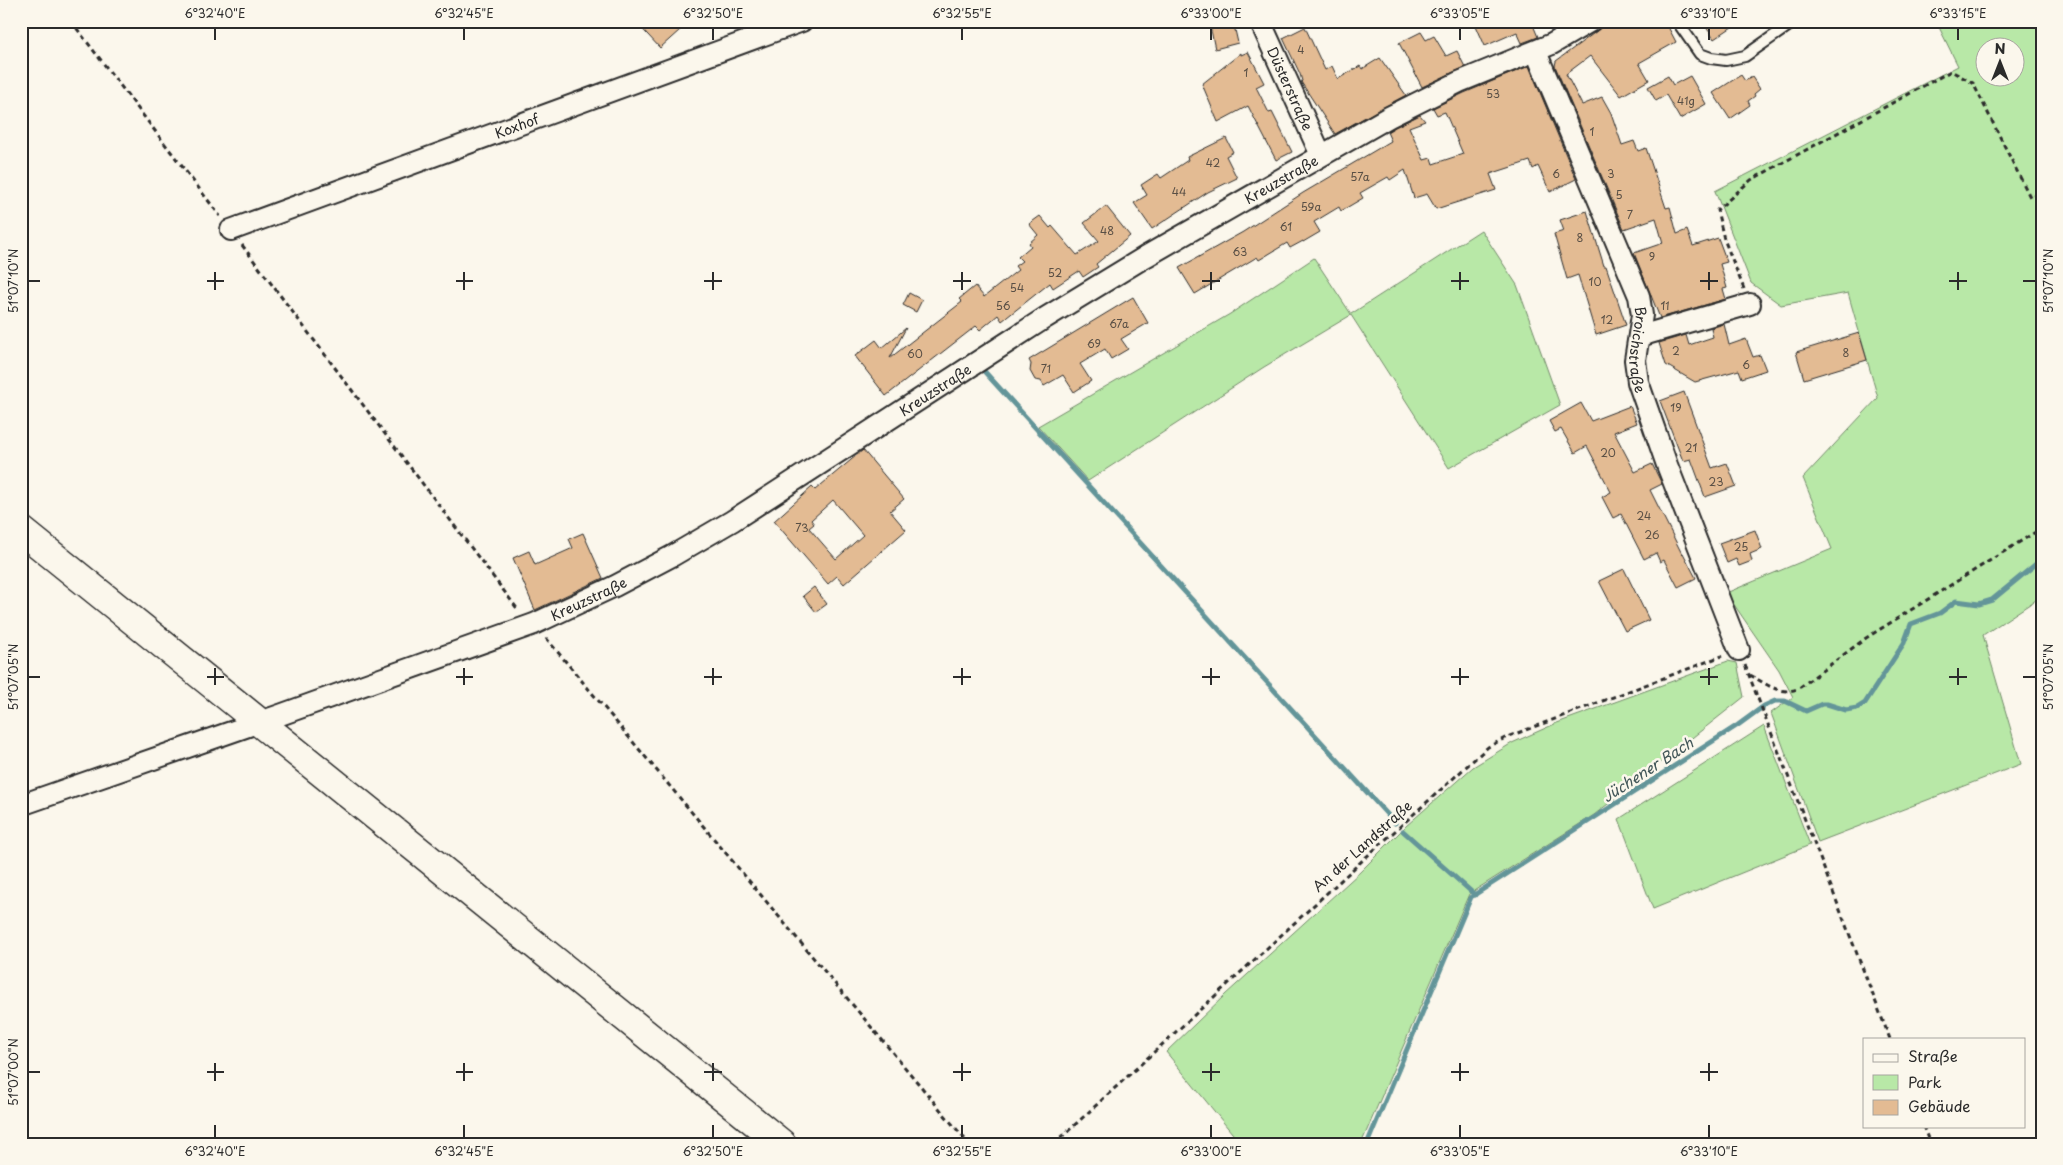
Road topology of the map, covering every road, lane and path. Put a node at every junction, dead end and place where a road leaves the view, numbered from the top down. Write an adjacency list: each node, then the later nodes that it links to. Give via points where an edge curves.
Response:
1 (71, 21): 10 (path)
2 (802, 21): 10 (street, Koxhof)
3 (1260, 21): 8 (street, Düsterstraße)
4 (1591, 21): 7 (street, Kreuzstraße)
5 (1677, 21): 6 (lane, via 1700,54 1726,60 1745,56)
6 (1795, 21)
7 (1536, 52): 8 (street, Kreuzstraße, via 1435,93); 12 (street, Broichstraße, via 1639,296 1642,315)
8 (1321, 155): 15 (street, Kreuzstraße, via 1080,296 732,521 640,574)
9 (2042, 193): 11 (path, via 2030,197 1973,83 1951,71 1751,180 1717,210 1724,239)
10 (231, 230): 15 (path)
11 (1750, 304): 12 (street)
12 (1640, 336): 16 (street, Broichstraße, via 1635,366 1640,389)
13 (2042, 528): 19 (path, via 1866,638 1799,688 1781,691 1749,675)
14 (21, 530): 17 (main road)
15 (532, 624): 17 (street, Kreuzstraße); 22 (path)
16 (1739, 650): 23 (path, An der Landstraße, via 1514,734 1488,747)
17 (261, 722): 18 (street, Kreuzstraße); 21 (main road)
18 (21, 805)
19 (1890, 1038)
20 (1924, 1128): 24 (path)
21 (782, 1144)
22 (969, 1144)
23 (1054, 1144)
24 (1930, 1144)

